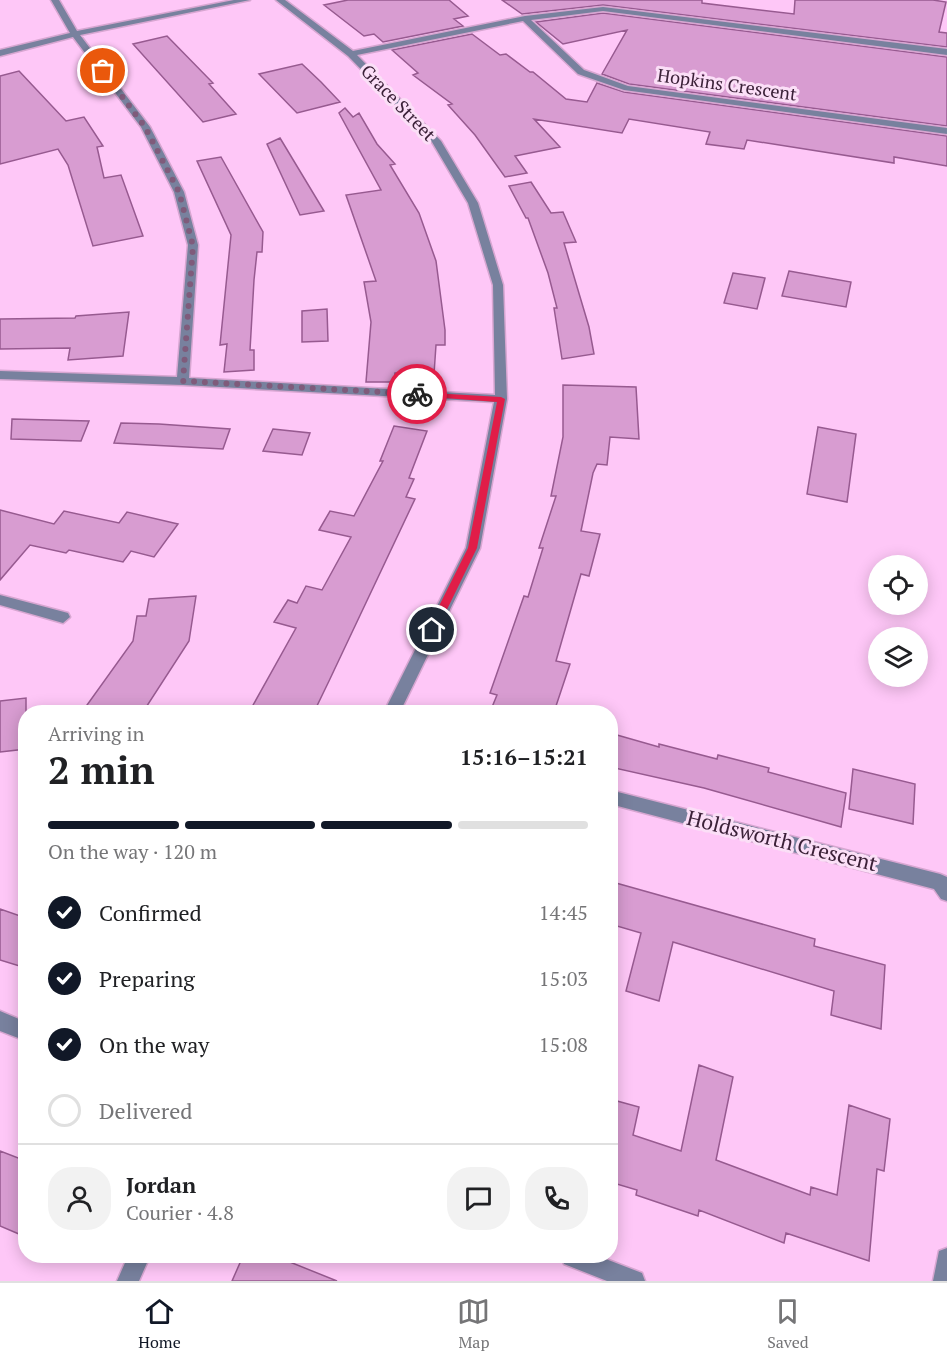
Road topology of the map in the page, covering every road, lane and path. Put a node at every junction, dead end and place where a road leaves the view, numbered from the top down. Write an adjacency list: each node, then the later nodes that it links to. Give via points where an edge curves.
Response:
1 (55, 0): 5 (street)
2 (246, 0): 5 (street)
3 (280, 0): 8 (street, Grace Street)
4 (525, 18): 6 (street, via 603,9); 8 (street); 9 (street, Hopkins Crescent, via 581,72 627,88)
5 (75, 34): 7 (street); 11 (street, via 145,127 179,192 193,246)
6 (947, 52)
7 (0, 53)
8 (351, 54): 12 (street, Grace Street, via 436,141 473,203 498,285)
9 (947, 131)
10 (0, 375): 11 (street)
11 (183, 381): 12 (street)
12 (501, 399): 15 (street, Grace Street, via 473,548)
13 (0, 600): 14 (street)
14 (63, 617)
15 (395, 705)
16 (618, 799): 17 (street, Holdsworth Crescent, via 940,882)
17 (947, 893)
18 (0, 1021): 19 (street)
19 (18, 1029)
20 (947, 1259): 25 (street)
21 (136, 1263): 23 (street)
22 (589, 1263): 24 (street)
23 (128, 1281)
24 (634, 1281)
25 (944, 1281)

